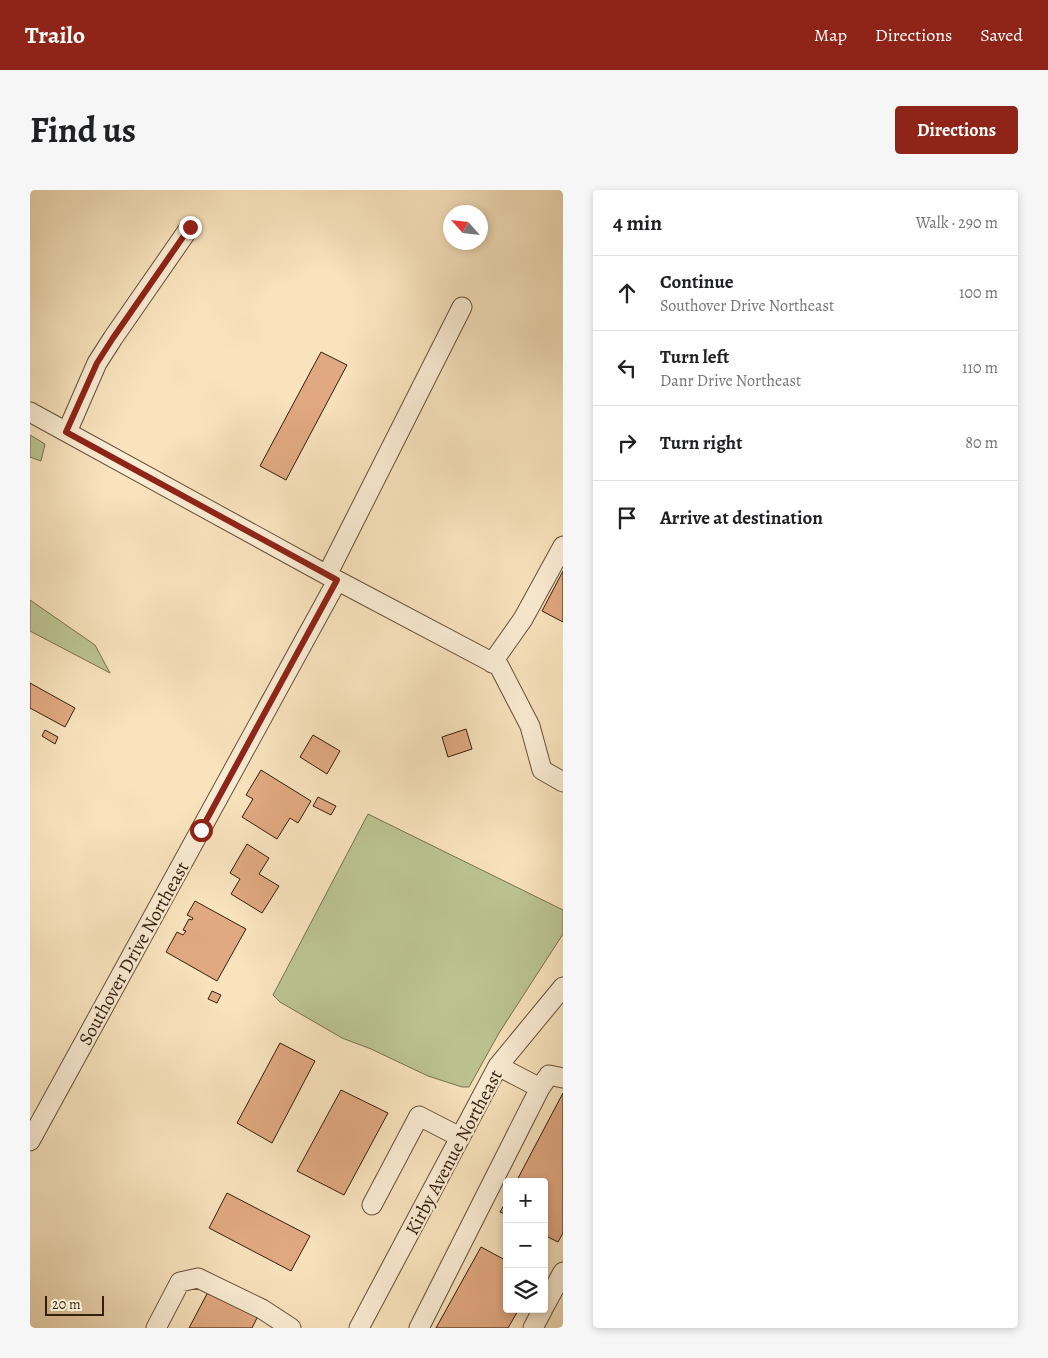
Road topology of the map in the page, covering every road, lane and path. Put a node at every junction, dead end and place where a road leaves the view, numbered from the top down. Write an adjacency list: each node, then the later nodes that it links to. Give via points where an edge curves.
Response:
1 (190, 227): 4 (street, via 97,363)
2 (462, 307): 6 (street, Southover Drive Northeast)
3 (30, 412): 4 (street)
4 (66, 432): 6 (street)
5 (563, 546): 7 (street, via 523,619)
6 (332, 578): 7 (street); 14 (street, Southover Drive Northeast)
7 (492, 662): 8 (street, via 499,666 530,726 542,770)
8 (563, 782)
9 (560, 996): 10 (street, Kirby Avenue Northeast)
10 (498, 1066): 12 (street); 13 (street, Kirby Avenue Northeast)
11 (563, 1078): 12 (street, via 549,1075)
12 (540, 1088): 22 (street)
13 (460, 1137): 15 (street, via 419,1116); 21 (street, Kirby Avenue Northeast)
14 (30, 1141)
15 (372, 1205)
16 (563, 1272): 17 (street)
17 (548, 1300)
18 (541, 1313): 23 (street)
19 (289, 1327): 20 (street, via 262,1309 198,1278 180,1282)
20 (156, 1328)
21 (359, 1328)
22 (419, 1328)
23 (533, 1328)

